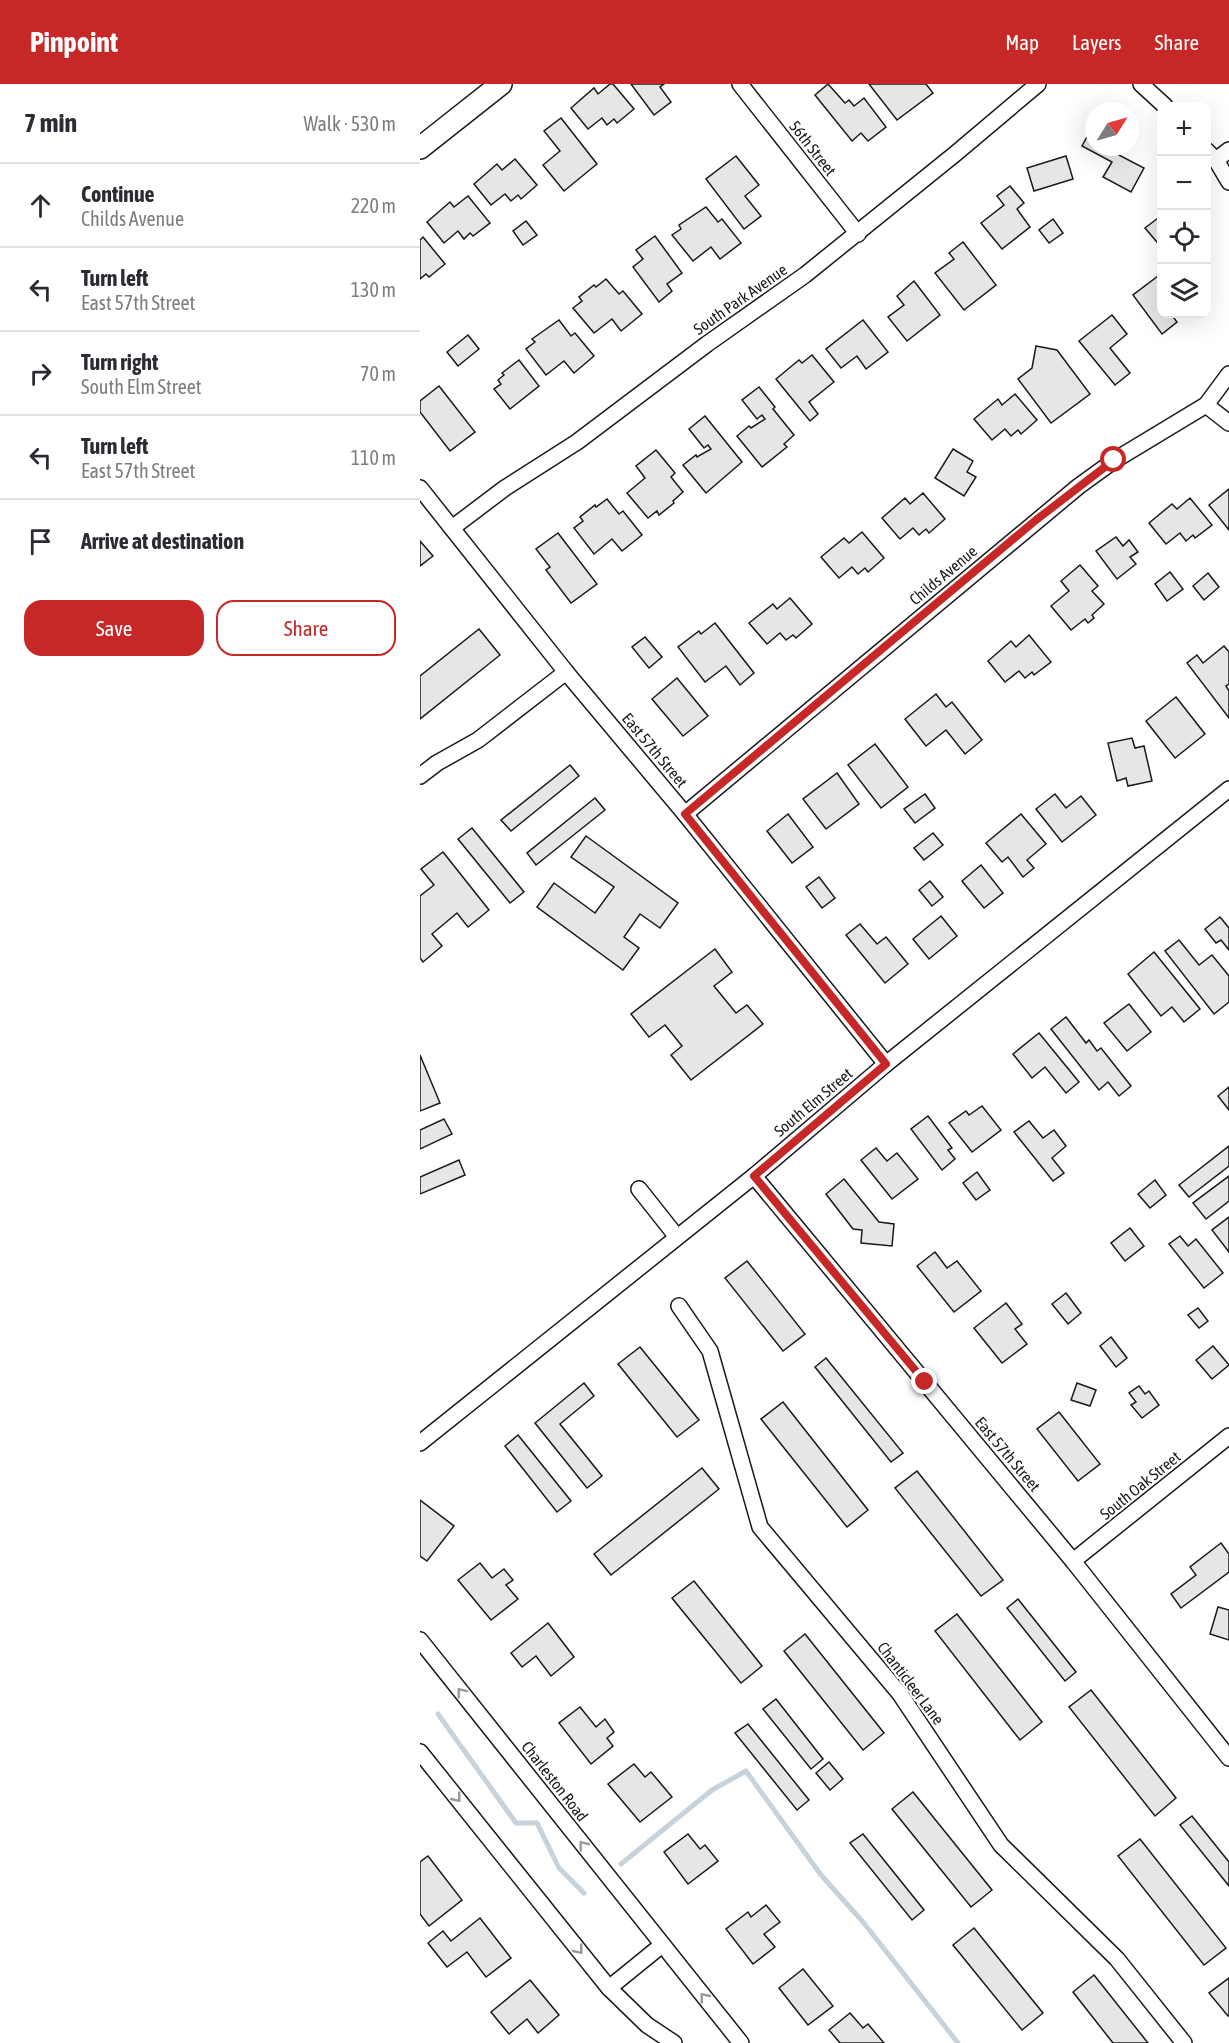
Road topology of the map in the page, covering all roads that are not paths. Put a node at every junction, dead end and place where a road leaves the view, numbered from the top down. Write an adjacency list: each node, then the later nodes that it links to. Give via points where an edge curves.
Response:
1 (501, 84): 6 (street)
2 (740, 84): 10 (street, 56th Street)
3 (1038, 84): 10 (street, South Park Avenue)
4 (1141, 84): 5 (street)
5 (1161, 102)
6 (420, 148)
7 (1229, 150): 8 (street)
8 (1211, 155): 9 (street)
9 (1229, 182)
10 (858, 234): 15 (street, South Park Avenue, via 577,442)
11 (1229, 374): 12 (street, Childs Avenue)
12 (1206, 405): 13 (street); 19 (street, Childs Avenue, via 1114,460 1079,486)
13 (1229, 423)
14 (420, 488): 15 (street, East 57th Street)
15 (452, 528): 16 (street, East 57th Street)
16 (566, 672): 17 (street, via 478,740); 19 (street, East 57th Street)
17 (420, 776)
18 (1229, 789): 20 (street, South Elm Street)
19 (685, 814): 20 (street, East 57th Street)
20 (886, 1064): 21 (street, South Elm Street)
21 (754, 1176): 23 (street, South Elm Street); 27 (street, East 57th Street)
22 (639, 1189): 23 (street)
23 (677, 1238): 26 (street, South Elm Street)
24 (679, 1306): 35 (street, Chanticleer Lane, via 710,1351 760,1527 900,1694 1001,1845 1117,1959)
25 (1229, 1436): 27 (street, South Oak Street)
26 (420, 1443)
27 (1073, 1561): 30 (street, East 57th Street)
28 (420, 1640): 31 (street, Charleston Road, one-way to 28)
29 (420, 1752): 32 (street, one-way to 32)
30 (1229, 1758)
31 (662, 1945): 32 (street); 34 (street, Charleston Road, one-way to 31)
32 (609, 1988): 33 (street, via 647,2025)
33 (674, 2043)
34 (741, 2043)
35 (1184, 2043)

